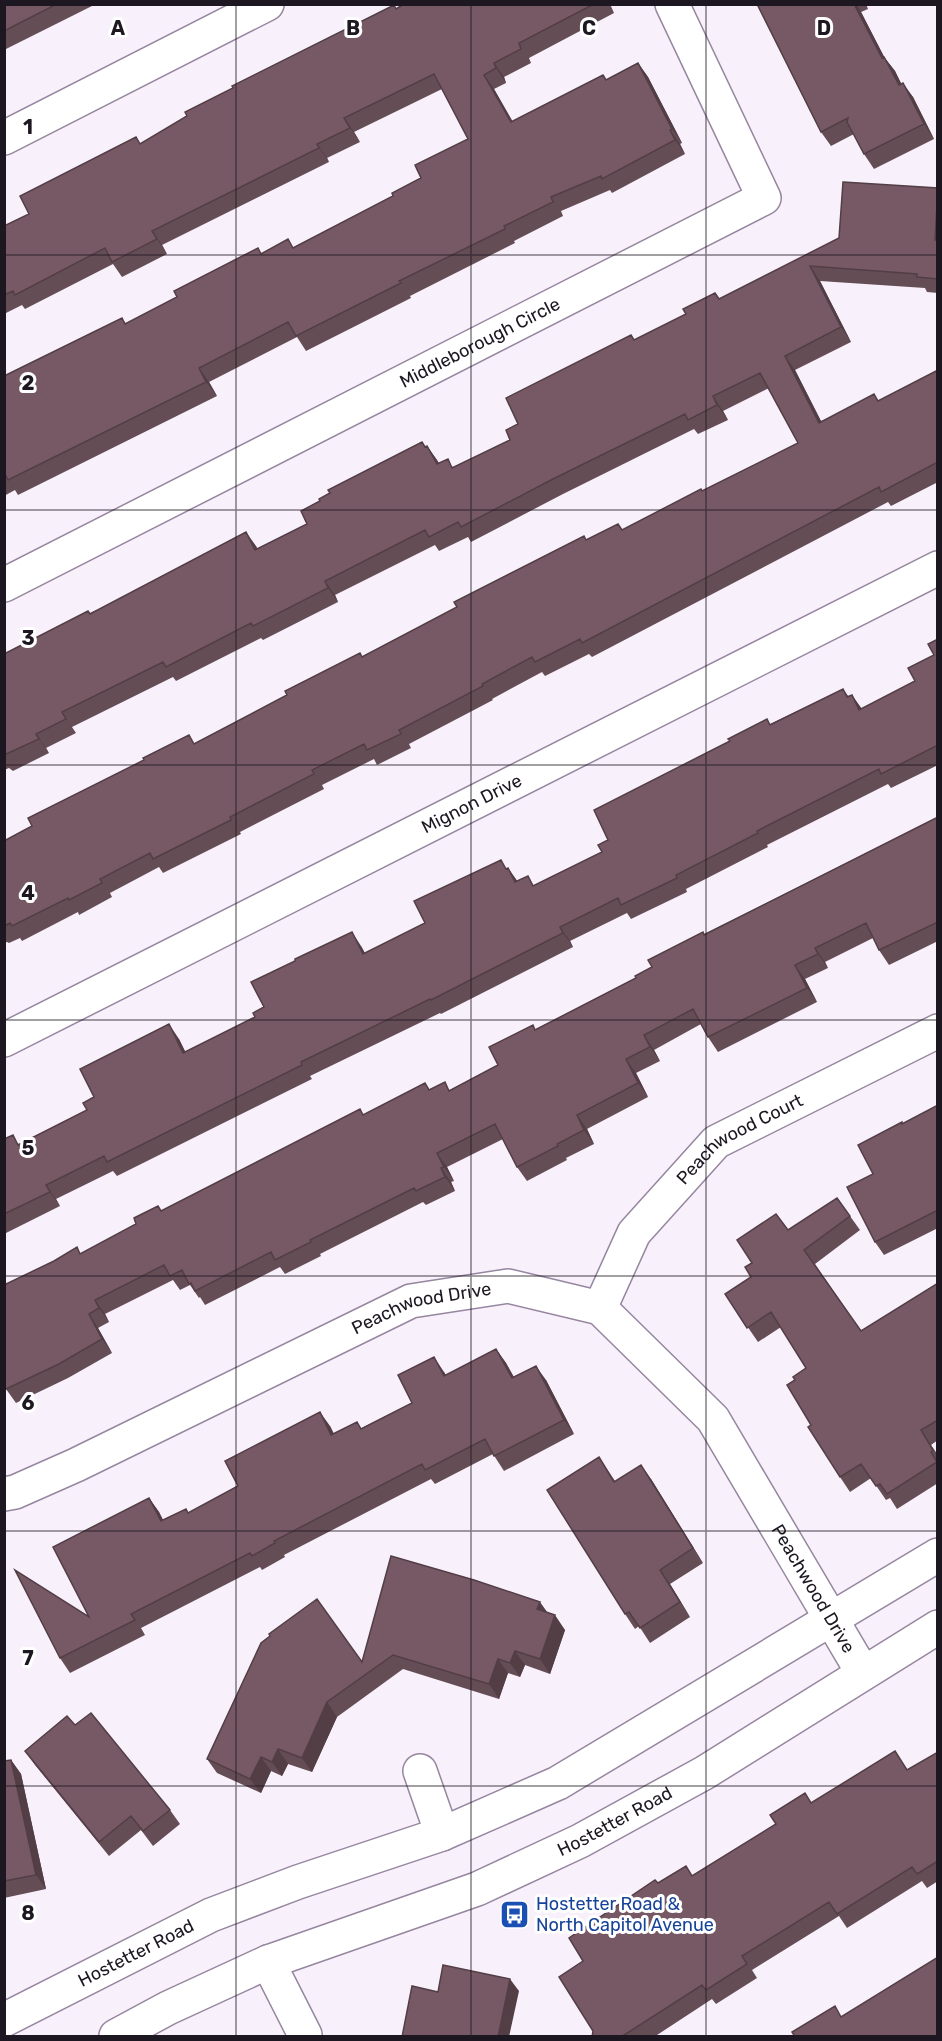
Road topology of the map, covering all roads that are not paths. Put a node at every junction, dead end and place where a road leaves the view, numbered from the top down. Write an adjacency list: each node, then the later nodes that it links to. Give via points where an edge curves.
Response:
1 (267, 4): 3 (street)
2 (672, 4): 5 (street, Middleborough Circle, via 764,198)
3 (4, 138)
4 (938, 568): 7 (street, Mignon Drive)
5 (4, 585)
6 (938, 1031): 8 (street, Peachwood Court, via 716,1142 634,1233)
7 (4, 1040)
8 (600, 1308): 9 (street, Peachwood Drive, via 508,1286 411,1301 76,1465); 11 (street, Peachwood Drive, via 713,1419)
9 (4, 1494)
10 (938, 1555): 11 (street, Hostetter Road)
11 (831, 1620): 13 (street, Peachwood Drive); 15 (street, Hostetter Road, via 558,1783)
12 (938, 1627): 13 (street, Hostetter Road)
13 (863, 1673): 16 (street, Hostetter Road, via 704,1773 580,1841 477,1889)
14 (420, 1771): 15 (street)
15 (442, 1834): 17 (street, Hostetter Road, via 211,1914)
16 (268, 1962): 18 (street); 19 (street, Hostetter Road)
17 (4, 2020)
18 (305, 2035)
19 (116, 2037)

